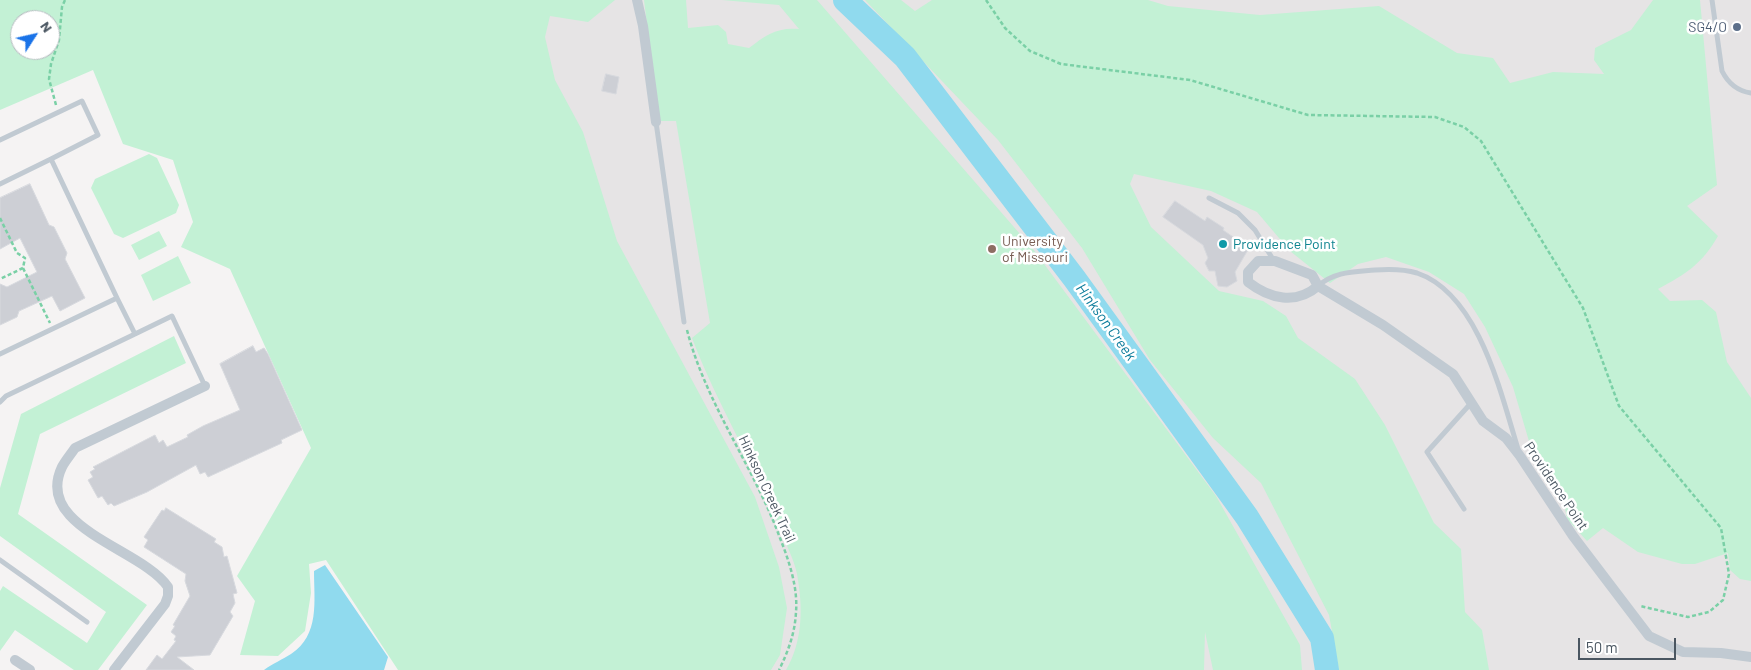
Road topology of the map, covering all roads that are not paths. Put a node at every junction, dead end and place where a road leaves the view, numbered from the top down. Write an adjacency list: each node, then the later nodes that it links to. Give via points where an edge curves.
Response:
1 (636, 0): 4 (street, via 643,26)
2 (1712, 0): 3 (lane, via 1722,71 1735,88)
3 (1751, 93)
4 (656, 122): 12 (lane)
5 (0, 140): 6 (lane, via 82,100 98,135)
6 (51, 159): 7 (lane); 11 (lane)
7 (0, 184)
8 (1209, 198): 9 (lane, via 1238,214 1254,230)
9 (1275, 261): 10 (street, Providence Point, via 1312,275); 10 (street, via 1258,261 1248,272 1248,282 1279,297 1304,297)
10 (1318, 286): 16 (street, Providence Point, via 1384,325 1453,374); 18 (lane, via 1338,274 1391,269 1417,273 1444,289 1471,321 1492,369)
11 (117, 298): 13 (lane); 14 (lane)
12 (684, 322)
13 (135, 334): 15 (lane, via 172,316); 17 (lane, via 6,396)
14 (0, 354)
15 (205, 386): 25 (street, via 75,448 62,466 57,481 58,496 70,517 155,573 168,588 164,604)
16 (1472, 401): 18 (street, Providence Point, via 1484,421 1506,438); 19 (lane, via 1427,452)
17 (0, 402)
18 (1520, 456): 22 (street, Providence Point, via 1573,536 1649,636 1683,652)
19 (1464, 509)
20 (0, 560): 21 (lane)
21 (87, 622)
22 (1751, 658)
23 (15, 660): 24 (street)
24 (30, 670)
25 (114, 670)

